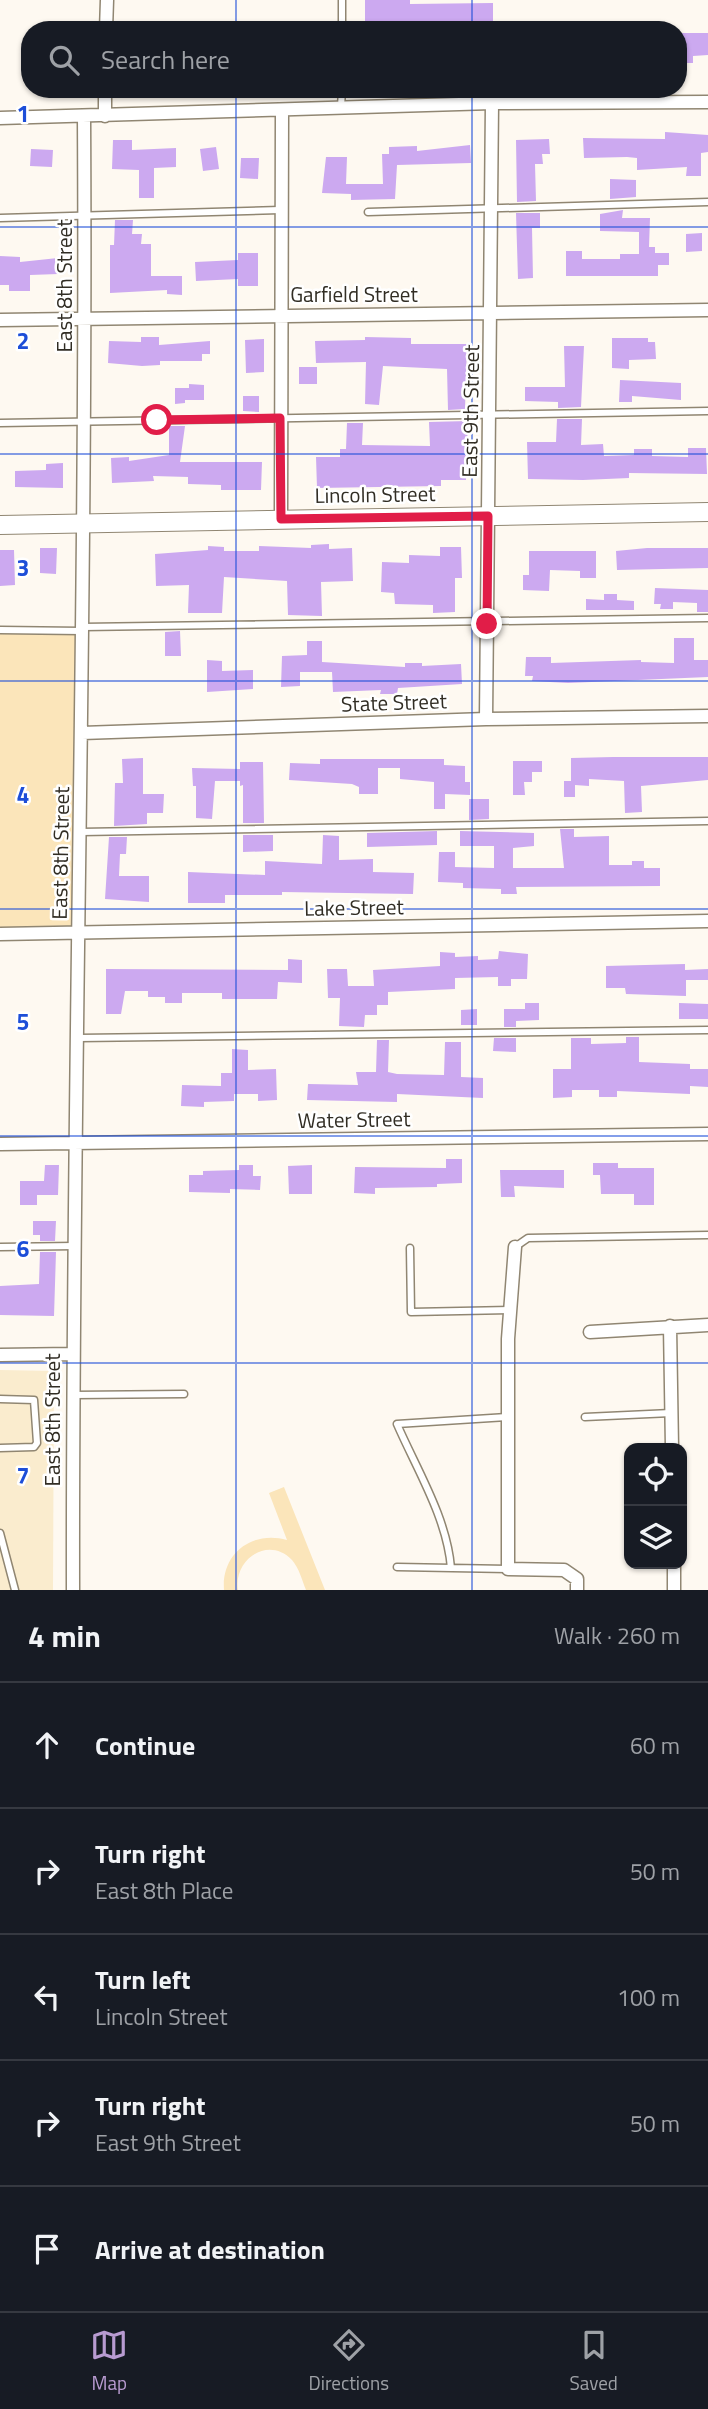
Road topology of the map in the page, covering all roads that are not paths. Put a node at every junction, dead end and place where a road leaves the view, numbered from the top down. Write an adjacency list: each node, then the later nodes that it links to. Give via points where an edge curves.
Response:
1 (107, 0): 3 (street)
2 (342, 0): 4 (lane)
3 (106, 21)
4 (342, 21)
5 (105, 98): 12 (street)
6 (342, 98): 9 (lane)
7 (708, 102): 8 (street)
8 (492, 103): 9 (street); 15 (street, East 9th Street)
9 (341, 108): 10 (street)
10 (282, 111): 12 (street); 16 (street)
11 (84, 116): 12 (street); 13 (street); 19 (street, East 8th Street)
12 (105, 116)
13 (0, 118)
14 (708, 202): 15 (lane)
15 (492, 209): 17 (lane); 21 (street, East 9th Street)
16 (281, 210): 19 (lane); 22 (street)
17 (368, 212)
18 (0, 218): 19 (lane)
19 (85, 218): 23 (street, East 8th Street)
20 (708, 310): 21 (street, Garfield Street)
21 (492, 313): 22 (street, Garfield Street); 26 (street, East 9th Street)
22 (279, 315): 23 (street, Garfield Street); 27 (street)
23 (85, 319): 24 (street, Garfield Street); 28 (street, East 8th Street)
24 (0, 320)
25 (708, 411): 26 (lane)
26 (490, 415): 27 (lane); 31 (street, East 9th Street)
27 (280, 418): 28 (lane); 32 (street)
28 (84, 421): 29 (lane); 33 (street, East 8th Street)
29 (0, 424)
30 (708, 512): 31 (main road, Lincoln Street)
31 (488, 516): 32 (main road, Lincoln Street); 36 (street, East 9th Street)
32 (281, 519): 33 (main road, Lincoln Street)
33 (83, 524): 34 (main road, Lincoln Street); 38 (street, East 8th Street)
34 (0, 525)
35 (708, 618): 36 (lane)
36 (487, 624): 38 (lane); 40 (street, East 9th Street)
37 (0, 629): 38 (lane)
38 (83, 629): 41 (street, East 8th Street)
39 (708, 716): 40 (street, State Street)
40 (486, 719): 41 (street, State Street)
41 (82, 733): 43 (street, East 8th Street)
42 (708, 821): 43 (lane)
43 (81, 832): 45 (street, East 8th Street)
44 (708, 922): 45 (street, Lake Street)
45 (79, 932): 46 (street, Lake Street); 48 (street, East 8th Street)
46 (0, 934)
47 (708, 1030): 48 (lane)
48 (79, 1038): 50 (street, East 8th Street)
49 (708, 1134): 50 (street, Water Street)
50 (78, 1143): 51 (street, Water Street); 53 (street, East 8th Street)
51 (0, 1144)
52 (708, 1235): 55 (lane, via 528,1238)
53 (75, 1245): 54 (lane); 61 (street, East 8th Street)
54 (0, 1247)
55 (516, 1247): 57 (street)
56 (410, 1248): 57 (lane, via 411,1312)
57 (510, 1310): 67 (street)
58 (708, 1325): 59 (street)
59 (670, 1326): 60 (street); 66 (street)
60 (590, 1332)
61 (71, 1354): 62 (street); 64 (street, East 8th Street)
62 (0, 1355)
63 (184, 1394): 64 (lane)
64 (72, 1395): 77 (street, East 8th Street)
65 (0, 1399): 70 (lane, via 34,1400 37,1443 34,1447)
66 (671, 1413): 68 (lane); 69 (street)
67 (507, 1417): 73 (lane, via 397,1424 443,1526); 74 (street)
68 (585, 1417)
69 (672, 1443)
70 (0, 1448)
71 (0, 1533): 76 (lane)
72 (397, 1567): 73 (lane)
73 (451, 1568): 74 (lane)
74 (508, 1569): 78 (street, via 564,1570 577,1579)
75 (674, 1569): 79 (street)
76 (15, 1590)
77 (73, 1590)
78 (577, 1590)
79 (674, 1590)

